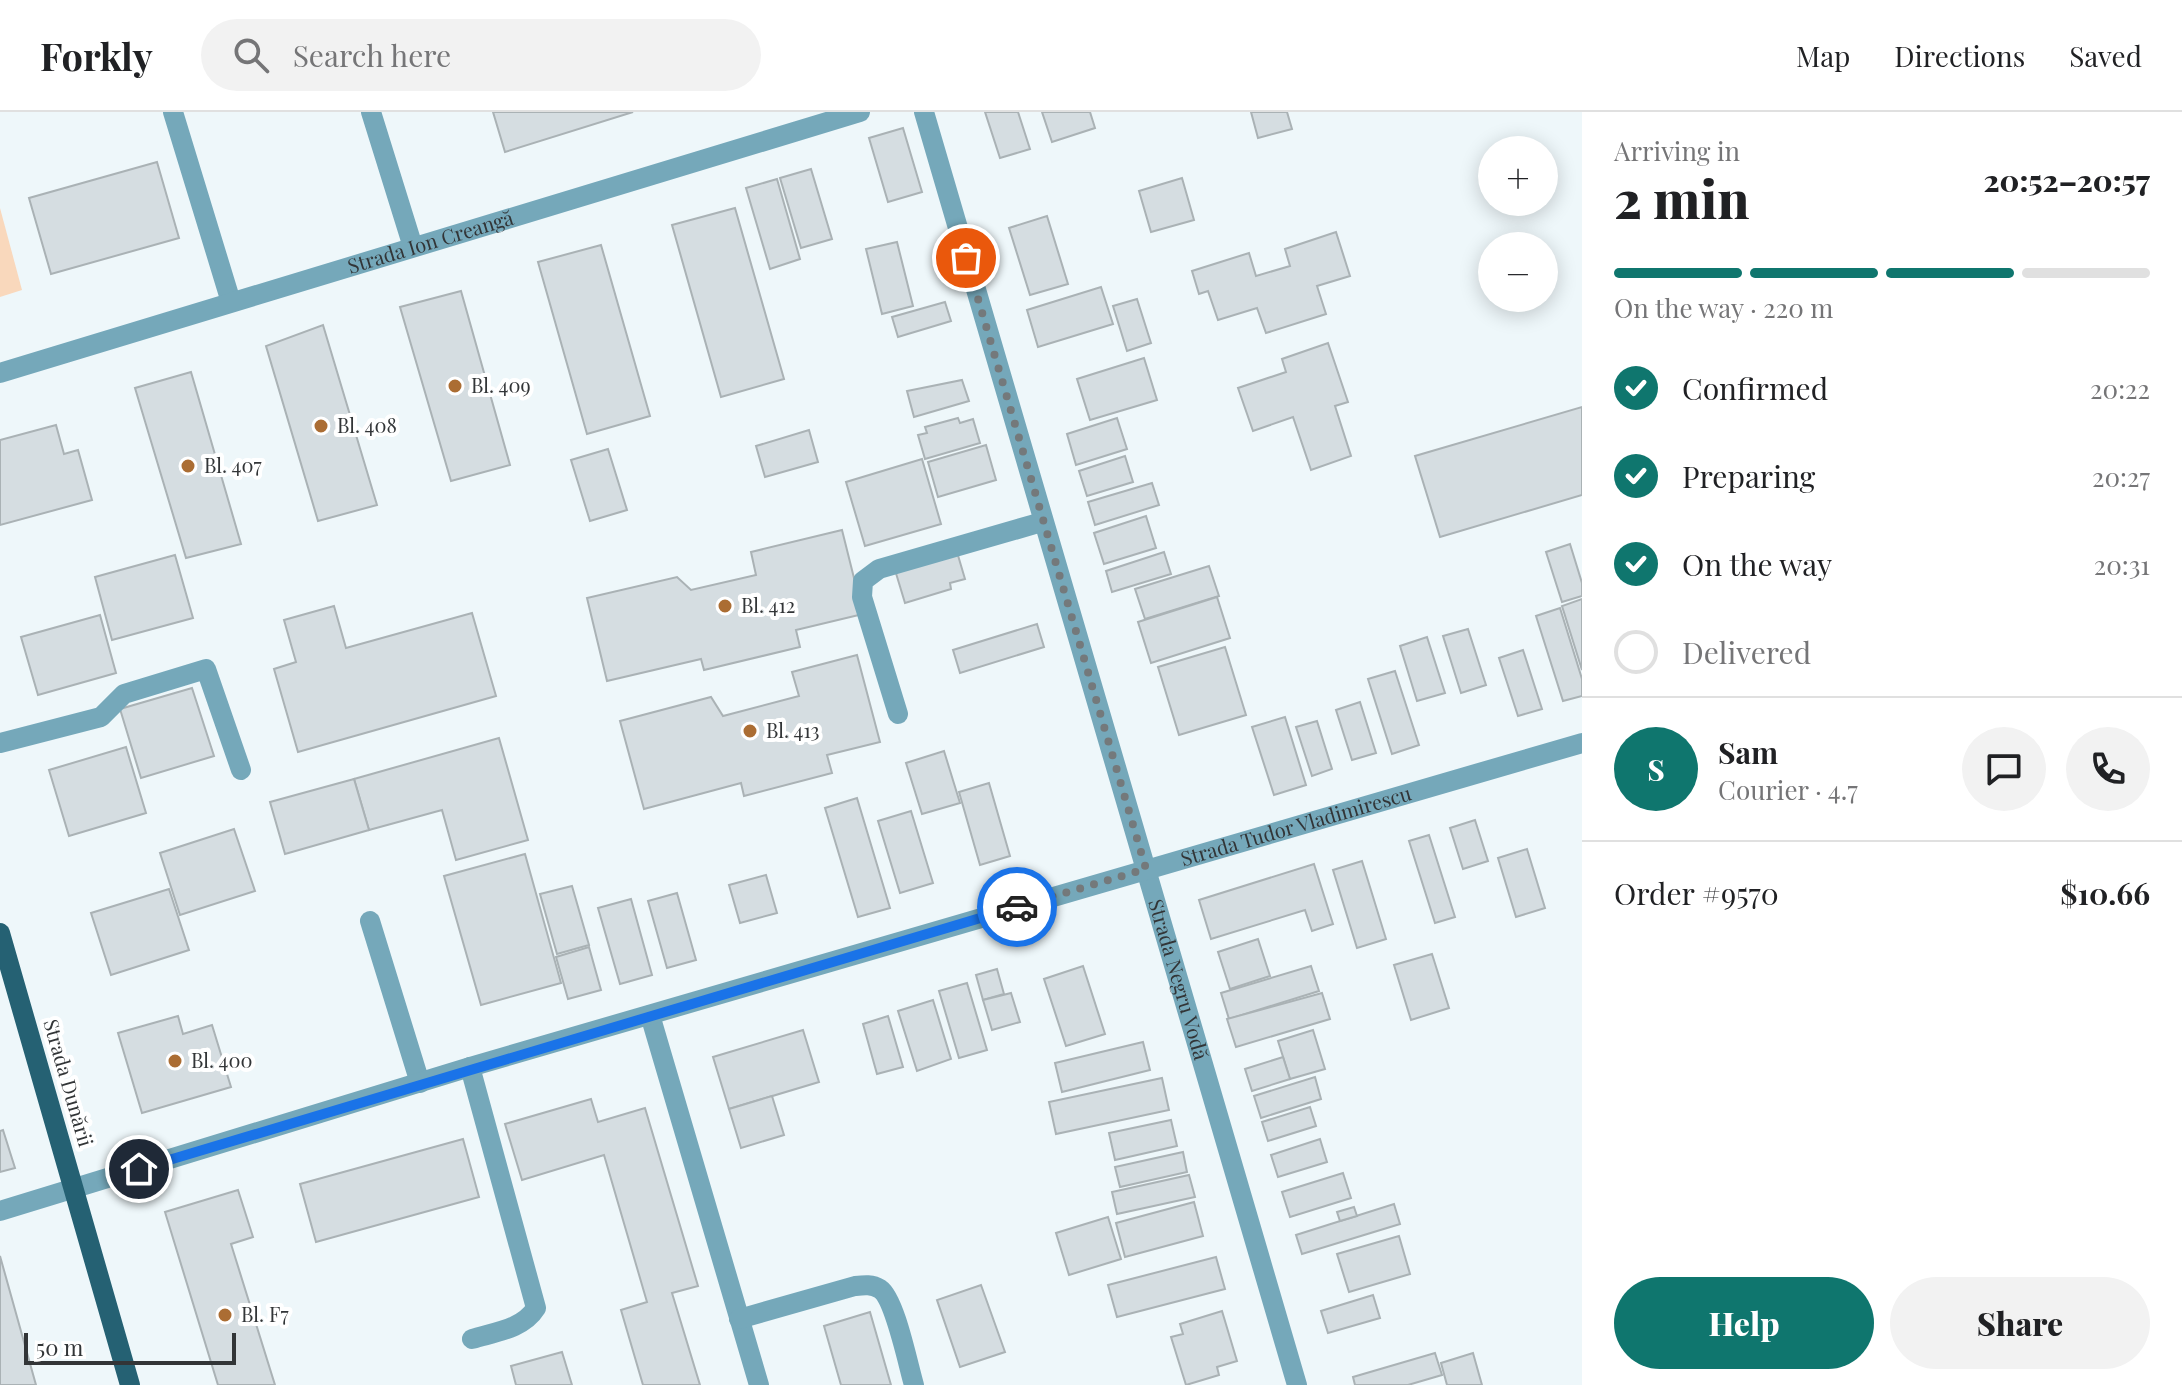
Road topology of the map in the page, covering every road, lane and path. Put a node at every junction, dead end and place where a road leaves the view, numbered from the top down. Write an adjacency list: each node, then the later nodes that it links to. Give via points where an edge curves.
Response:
1 (173, 112): 6 (street)
2 (371, 112): 5 (street)
3 (860, 112): 5 (street, Strada Ion Creangă)
4 (924, 112): 8 (street, Strada Negru Vodă)
5 (413, 247): 6 (street, Strada Ion Creangă)
6 (231, 302): 7 (street, Strada Ion Creangă)
7 (0, 373)
8 (1042, 522): 9 (street, via 879,569 863,581 862,597); 13 (street, Strada Negru Vodă)
9 (898, 714)
10 (0, 743): 12 (street, via 101,717 124,694 206,669)
11 (1582, 743): 13 (street, Strada Tudor Vladimirescu)
12 (241, 770)
13 (1146, 869): 16 (street, Strada Tudor Vladimirescu); 26 (street, Strada Negru Vodă)
14 (370, 921): 18 (street)
15 (0, 933): 19 (main road, Strada Dunării)
16 (650, 1015): 17 (street, Strada Tudor Vladimirescu); 21 (street)
17 (470, 1067): 18 (street, Strada Tudor Vladimirescu); 22 (street, via 536,1308 518,1325)
18 (420, 1083): 19 (street, Strada Tudor Vladimirescu)
19 (72, 1189): 20 (street, Strada Tudor Vladimirescu); 23 (main road, Strada Dunării)
20 (0, 1211)
21 (739, 1319): 24 (street); 25 (street, via 871,1285 883,1291 890,1304)
22 (472, 1339)
23 (130, 1385)
24 (759, 1385)
25 (914, 1385)
26 (1297, 1385)

